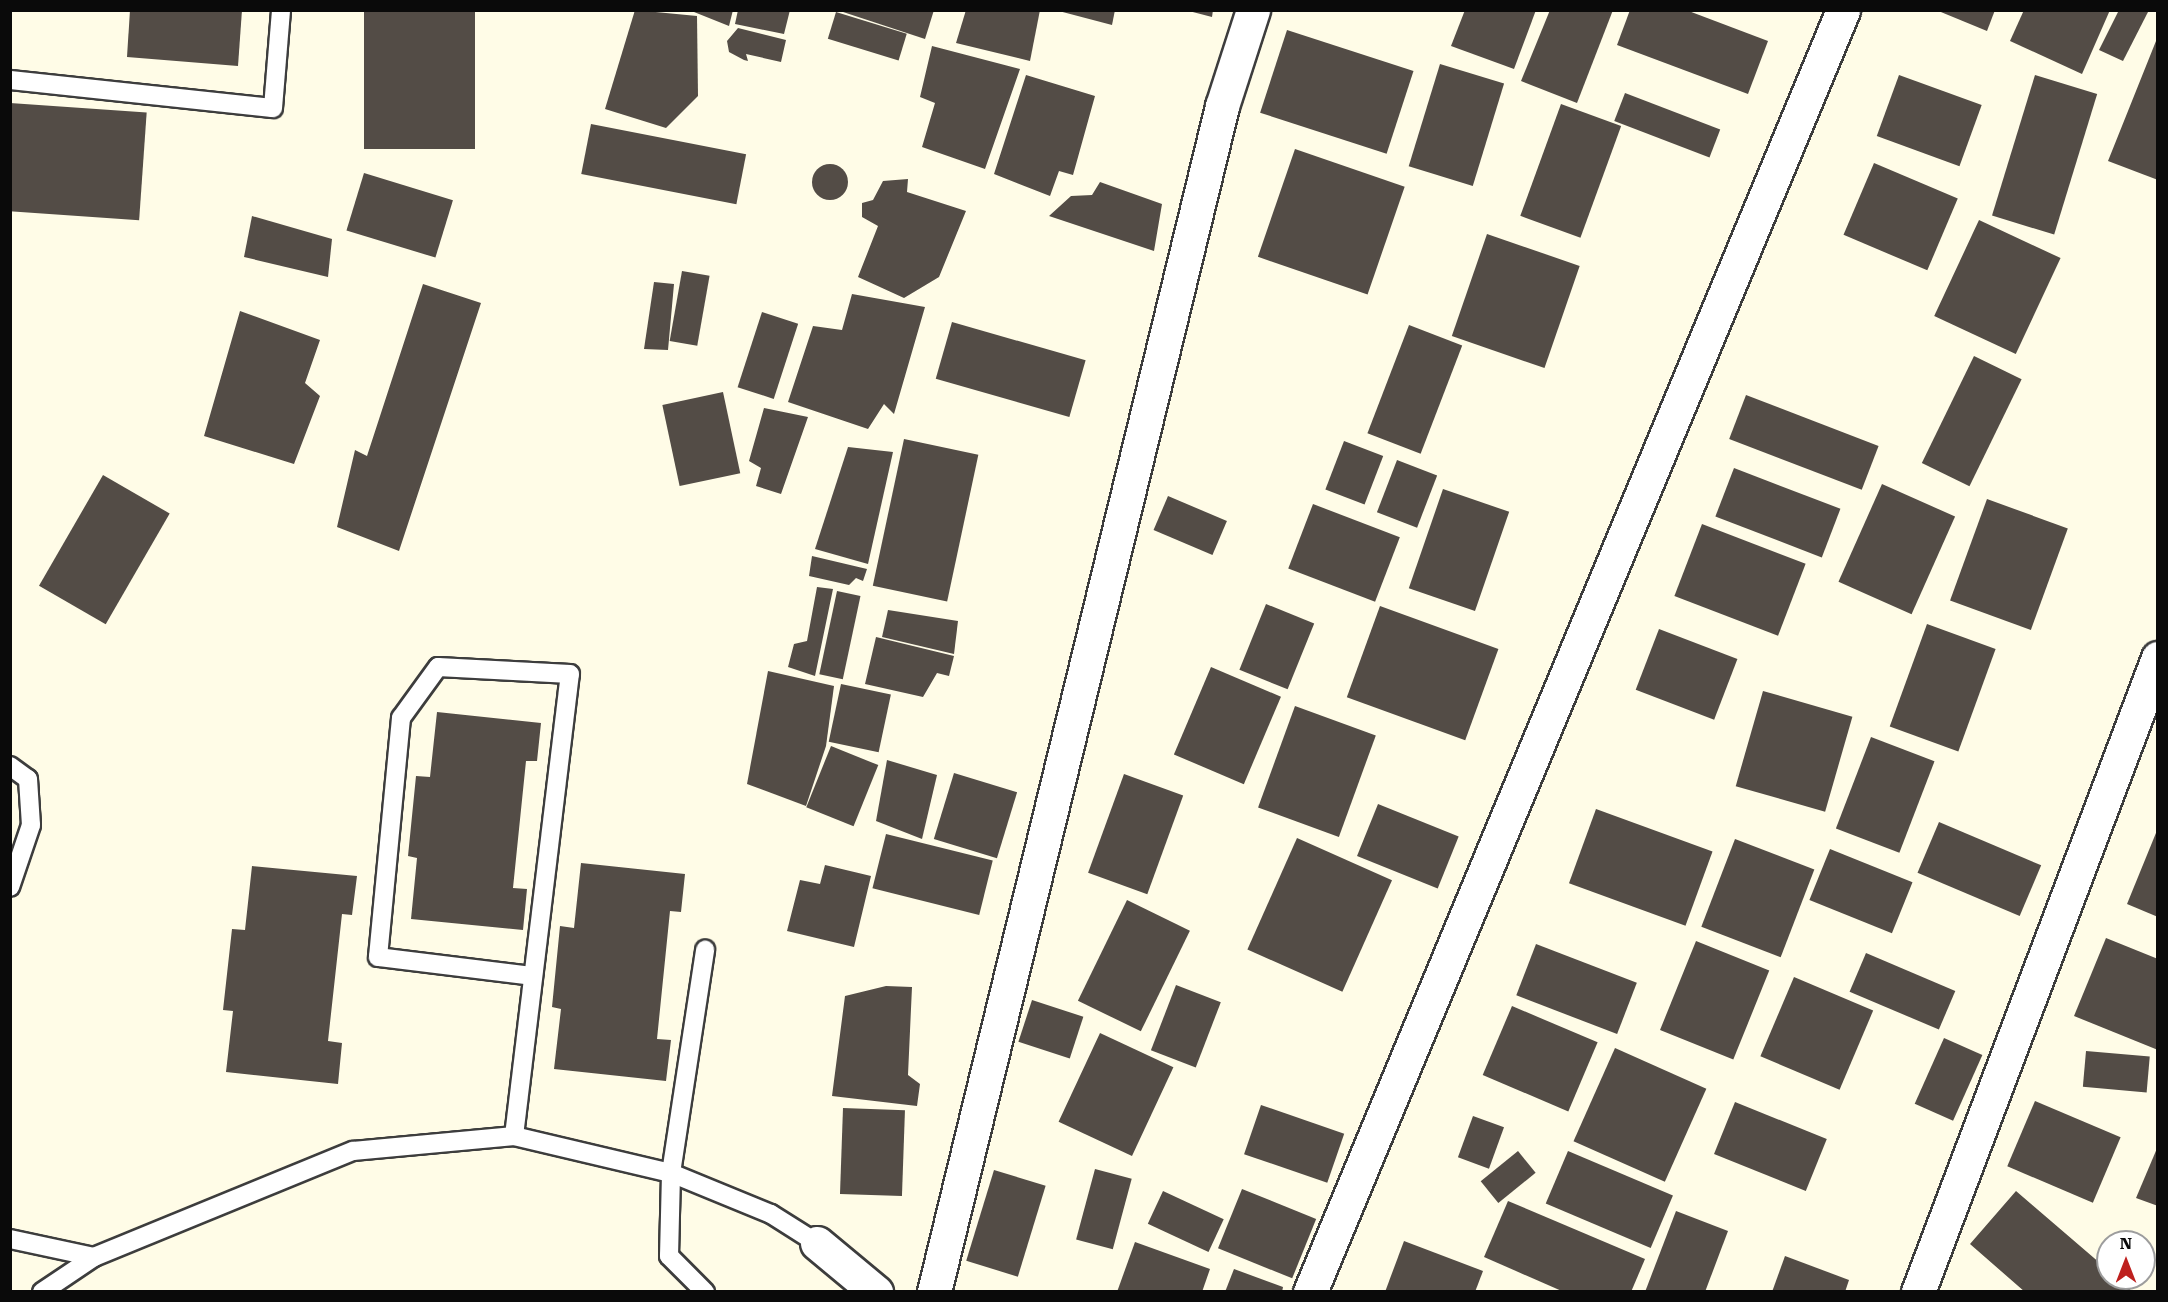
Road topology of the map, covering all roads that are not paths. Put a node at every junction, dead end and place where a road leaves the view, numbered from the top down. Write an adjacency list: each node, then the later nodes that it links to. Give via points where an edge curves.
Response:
1 (281, 10): 4 (lane, via 273,108)
2 (1253, 10): 18 (street, via 1222,106)
3 (1843, 10): 19 (street)
4 (10, 80)
5 (2157, 658): 20 (street)
6 (10, 766): 7 (lane, via 28,779 31,825)
7 (10, 887)
8 (705, 950): 11 (lane)
9 (533, 976): 9 (lane, via 570,674 438,667 401,718 378,957); 10 (lane)
10 (514, 1136): 11 (lane); 14 (lane, via 353,1152)
11 (671, 1173): 13 (lane, via 771,1214); 16 (lane, via 669,1256)
12 (10, 1239): 14 (lane)
13 (817, 1243): 17 (street)
14 (94, 1257): 15 (lane)
15 (42, 1292)
16 (705, 1292)
17 (876, 1292)
18 (934, 1292)
19 (1310, 1292)
20 (1918, 1292)

